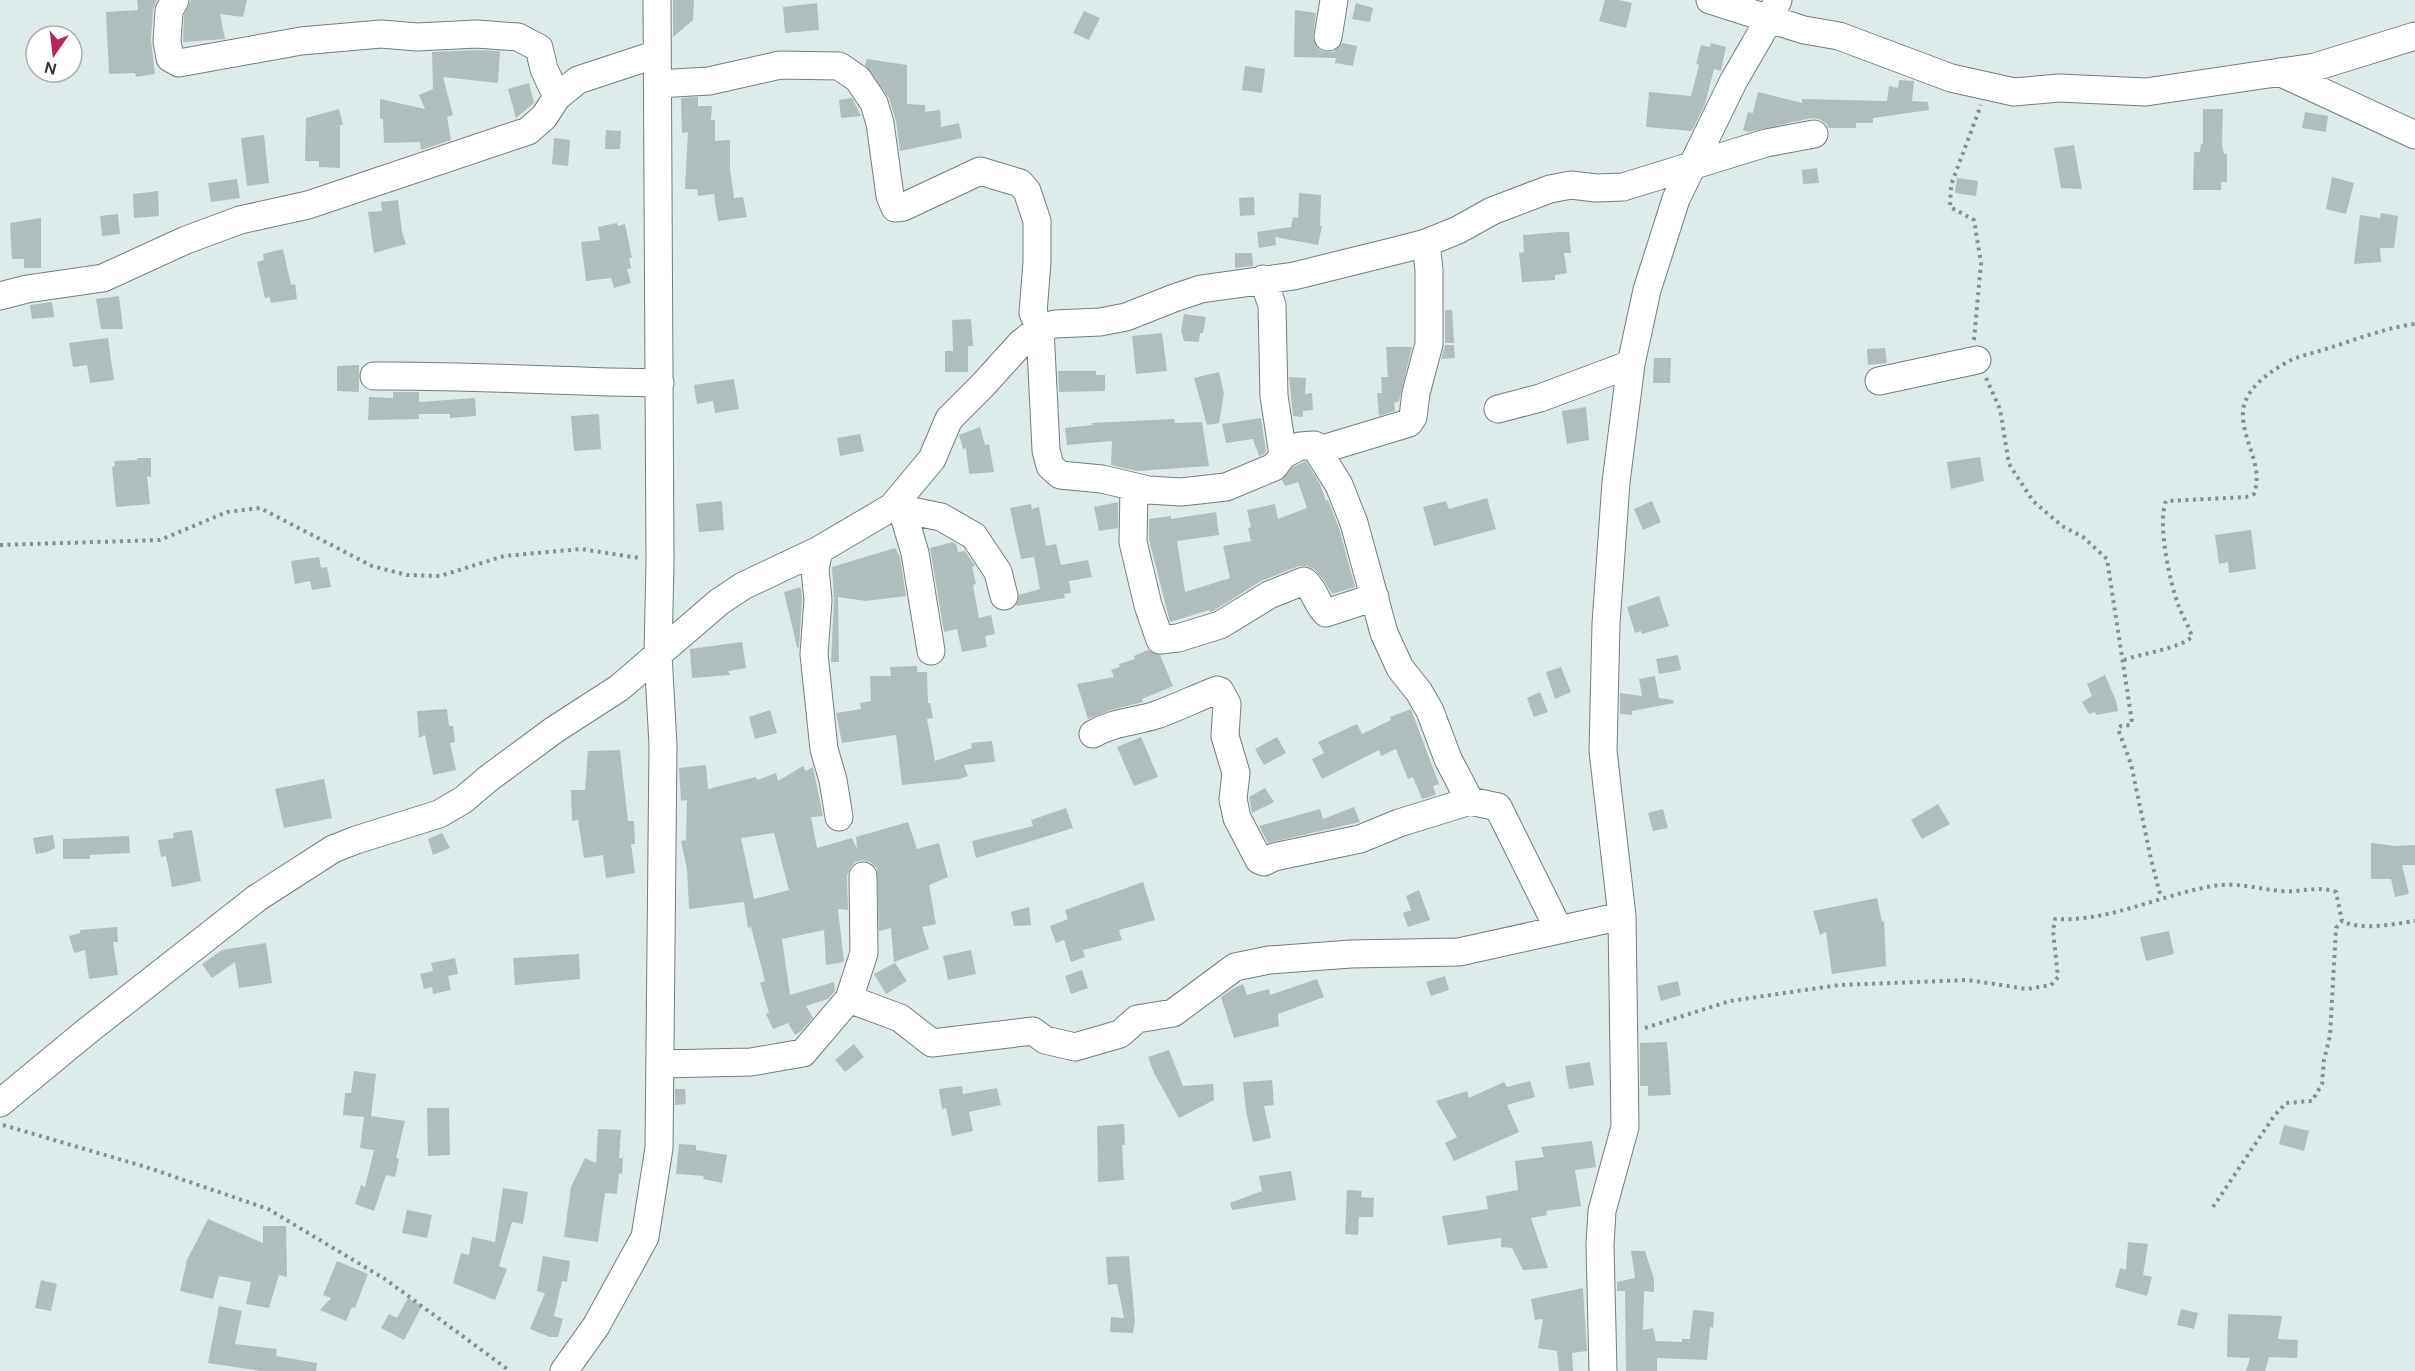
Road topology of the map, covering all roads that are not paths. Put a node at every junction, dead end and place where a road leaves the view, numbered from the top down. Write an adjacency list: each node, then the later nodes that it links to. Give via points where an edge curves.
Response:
1 (175, 0): 11 (street, via 169,12 167,41 170,58 179,63 301,41 381,34 518,37 539,48)
2 (657, 0): 8 (street)
3 (1335, 0): 7 (street)
4 (1710, 0): 5 (street)
5 (1774, 9): 9 (street, via 1803,30 1839,36 1951,78 2014,92 2059,88 2146,92); 14 (street)
6 (2415, 36): 9 (street, via 2315,67)
7 (1328, 37)
8 (657, 54): 10 (street); 11 (street, via 578,80)
9 (2279, 72): 13 (street)
10 (658, 84): 18 (street, via 709,81 780,64 839,66 858,79 874,103 895,208 980,171 1020,183 1027,191 1037,221 1033,313); 23 (street)
11 (556, 98): 17 (street, via 544,117 528,131 309,205 240,220 103,278)
12 (1814, 134): 14 (street, via 1766,143)
13 (2415, 135)
14 (1691, 165): 15 (street, via 1623,187 1571,185 1550,189); 20 (street, via 1660,243)
15 (1426, 243): 16 (street, via 1294,276); 25 (street, via 1429,345 1413,417 1409,423 1347,443 1323,449)
16 (1263, 279): 18 (street, via 1201,289 1125,318); 26 (street, via 1272,305 1275,396)
17 (0, 296)
18 (1040, 328): 27 (street, via 1050,466 1060,475); 28 (street, via 949,418 932,459)
19 (1977, 360): 22 (street)
20 (1630, 364): 24 (street, via 1540,398); 38 (street, via 1606,624 1603,751)
21 (374, 376): 23 (street)
22 (1879, 381)
23 (660, 382): 33 (street)
24 (1498, 409)
25 (1314, 445): 26 (street, via 1300,446); 31 (street, via 1343,495)
26 (1283, 455): 27 (street, via 1274,467 1226,487 1181,492)
27 (1134, 487): 31 (street, via 1133,542 1161,640 1220,625 1269,595 1304,581 1326,613)
28 (897, 508): 29 (street); 30 (street, via 941,517 974,536 998,572); 32 (street, via 915,554)
29 (819, 550): 33 (street, via 742,586); 36 (street, via 815,569 818,600 814,654 824,749)
30 (1004, 596)
31 (1375, 597): 35 (street, via 1384,633 1400,668 1430,711 1448,759)
32 (932, 651)
33 (658, 654): 41 (street, via 663,745); 42 (street, via 619,688 554,729 439,814 333,849 257,898)
34 (1093, 734): 35 (street, via 1107,726 1154,716 1220,691 1227,704 1226,736 1236,773 1233,799 1237,818 1259,860 1264,862 1360,839)
35 (1470, 801): 39 (street, via 1498,807)
36 (839, 817)
37 (863, 876): 40 (street, via 864,953)
38 (1622, 916): 39 (street); 44 (street, via 1625,1127 1602,1211)
39 (1559, 930): 40 (street, via 1459,952 1328,956 1235,967 1173,1013 1137,1019 1120,1034 1075,1047 1045,1040 1032,1031 932,1043 900,1018)
40 (849, 999): 41 (street, via 803,1053 751,1062)
41 (660, 1064): 43 (street, via 658,1148 645,1237 596,1326)
42 (0, 1103)
43 (564, 1371)
44 (1604, 1371)

